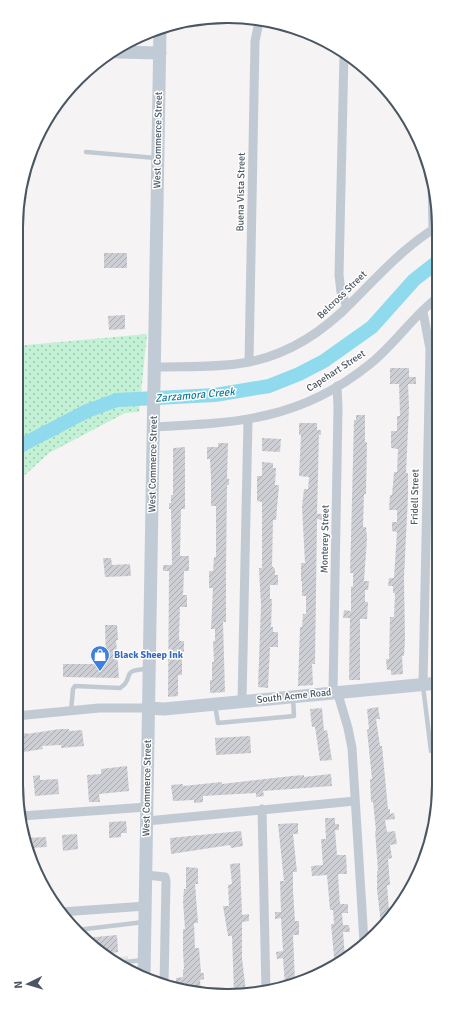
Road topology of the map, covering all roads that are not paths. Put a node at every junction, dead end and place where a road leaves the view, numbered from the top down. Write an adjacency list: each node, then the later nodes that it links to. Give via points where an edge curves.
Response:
1 (258, 26): 12 (street, Buena Vista Street, via 255,41)
2 (160, 35): 4 (main road, West Commerce Street)
3 (122, 52): 4 (main road)
4 (160, 53): 7 (main road, West Commerce Street)
5 (344, 59): 10 (street, via 339,275 341,292)
6 (86, 152): 7 (lane)
7 (158, 158): 13 (main road, West Commerce Street)
8 (432, 230): 10 (street, Belcross Street, via 398,256)
9 (432, 304): 11 (street, Capehart Street)
10 (347, 307): 12 (street, Belcross Street, via 306,340 289,349)
11 (423, 312): 14 (street, Capehart Street, via 371,363); 19 (street, Fridell Street, via 430,349)
12 (249, 362): 13 (street, Belcross Street)
13 (154, 372): 16 (main road, West Commerce Street)
14 (337, 386): 15 (street, Capehart Street, via 295,408); 20 (street, Monterey Street)
15 (248, 420): 16 (street, Capehart Street, via 225,424); 22 (street)
16 (153, 421): 17 (main road, West Commerce Street)
17 (149, 669): 24 (main road, West Commerce Street); 25 (lane, via 129,672 120,688 75,686)
18 (432, 683): 19 (main road, South Acme Road)
19 (422, 684): 20 (main road, South Acme Road); 27 (lane)
20 (335, 691): 21 (main road, South Acme Road); 28 (street, Monterey Street, via 352,748)
21 (293, 696): 22 (main road, South Acme Road); 23 (lane, via 294,716 218,723)
22 (242, 701): 23 (main road, South Acme Road)
23 (215, 704): 24 (main road, South Acme Road)
24 (148, 708): 25 (street); 29 (main road, West Commerce Street)
25 (71, 711): 26 (street)
26 (23, 715)
27 (432, 751)
28 (355, 801): 30 (street); 38 (street, Monterey Street)
29 (147, 807): 31 (street); 32 (main road, West Commerce Street)
30 (262, 808): 32 (street); 43 (street)
31 (26, 816)
32 (147, 820): 33 (main road, West Commerce Street)
33 (146, 875): 34 (main road, West Commerce Street); 42 (street, via 162,876 166,881)
34 (146, 906): 35 (street); 36 (main road, West Commerce Street)
35 (67, 912)
36 (145, 922): 37 (lane); 39 (main road, West Commerce Street)
37 (83, 929)
38 (364, 937)
39 (145, 960): 40 (lane); 41 (main road, West Commerce Street)
40 (124, 961)
41 (144, 971)
42 (164, 979)
43 (266, 985)

